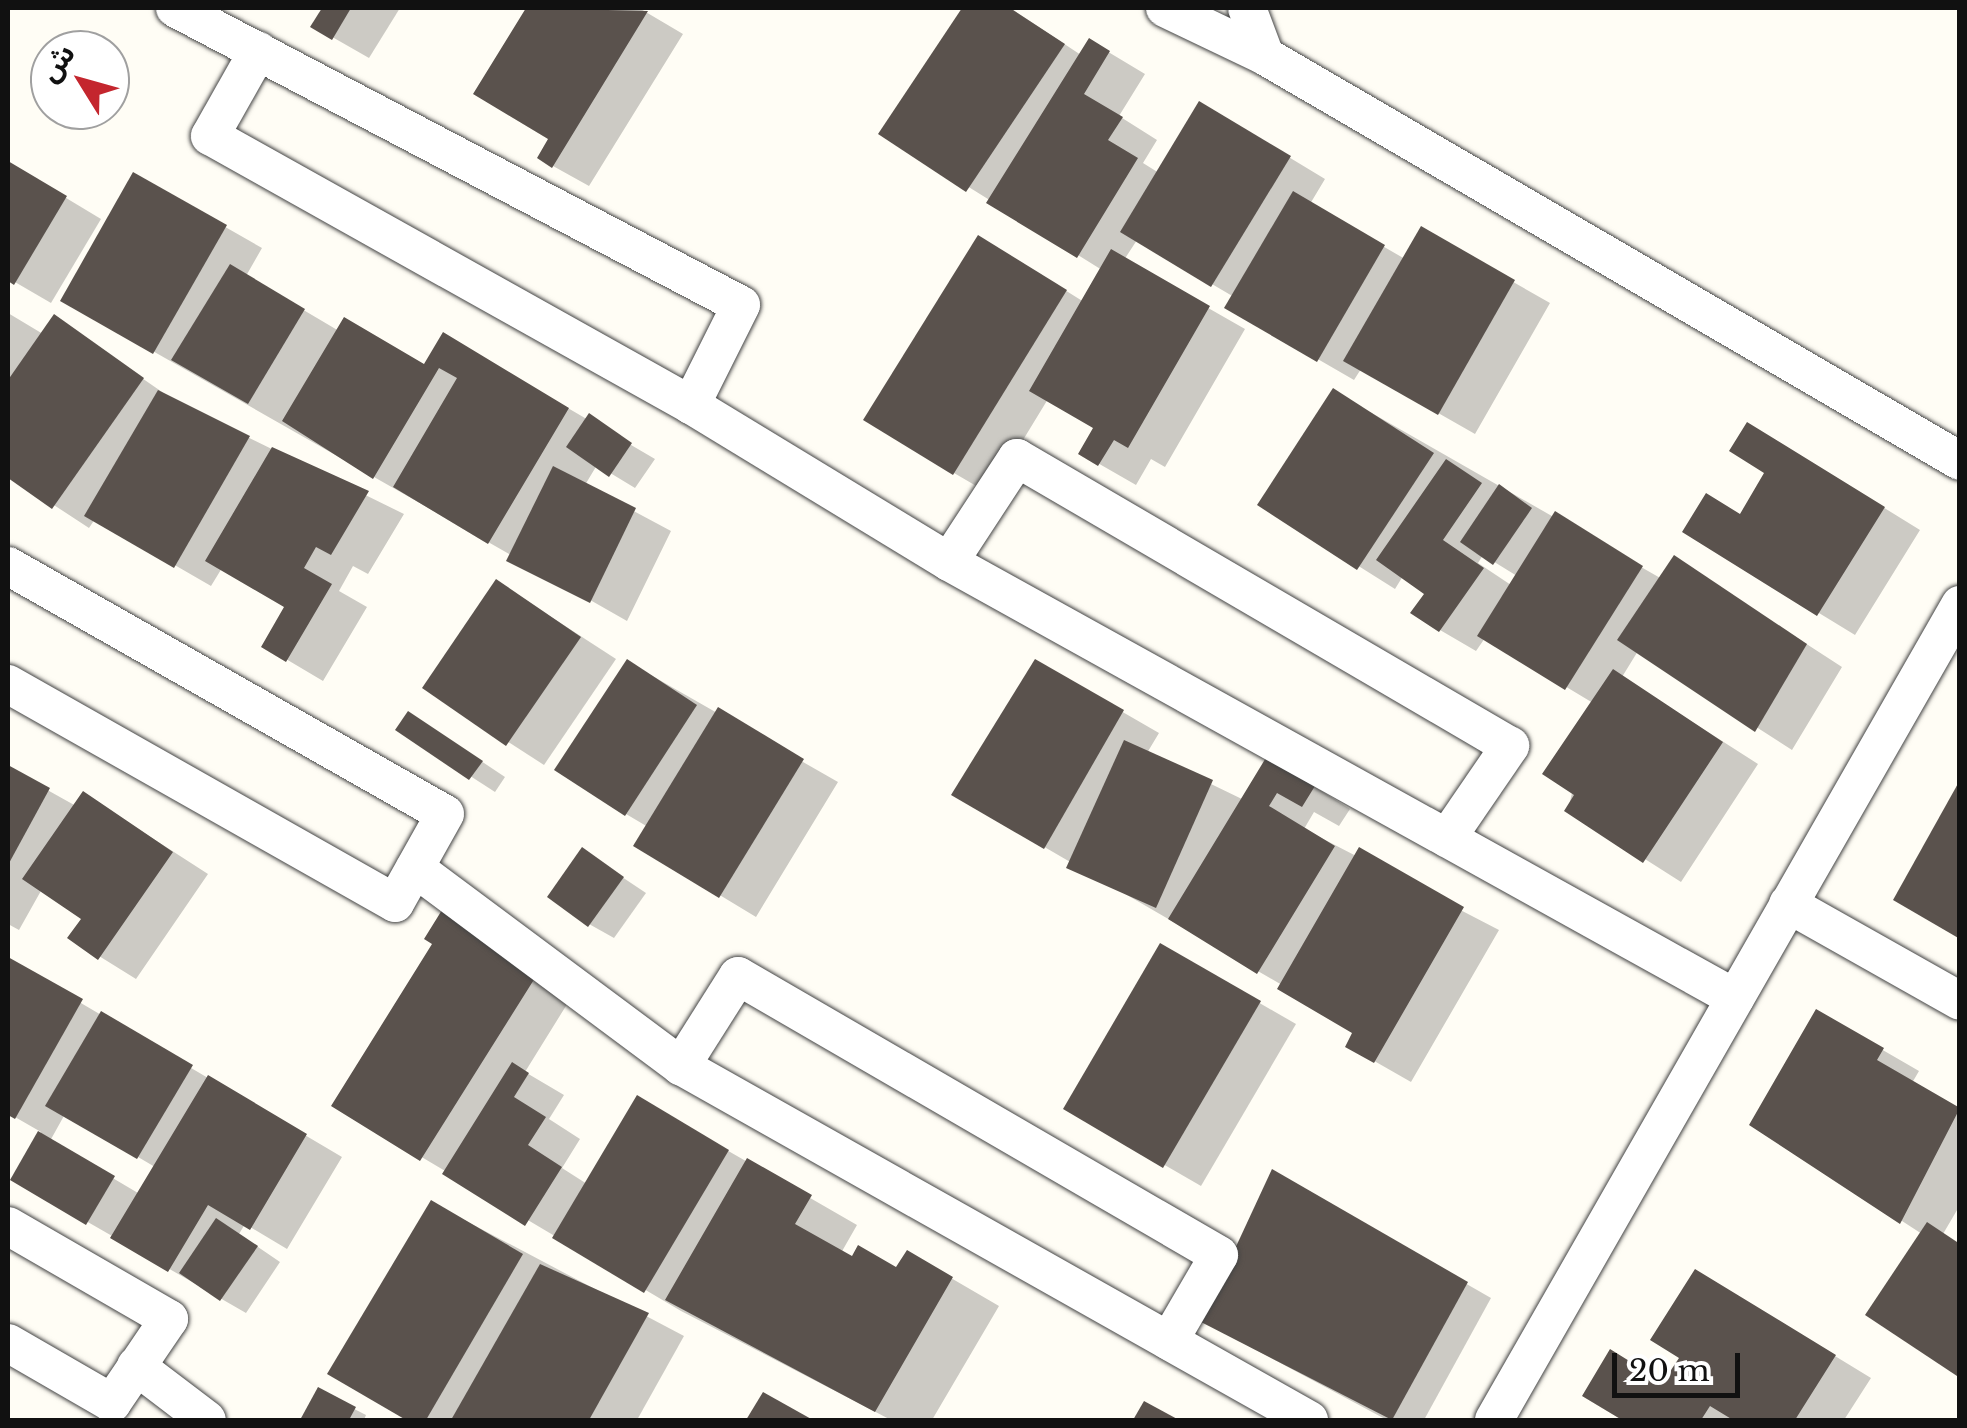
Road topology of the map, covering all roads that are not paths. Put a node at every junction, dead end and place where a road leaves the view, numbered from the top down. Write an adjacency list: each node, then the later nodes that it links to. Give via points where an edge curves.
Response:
1 (175, 8): 4 (street)
2 (1165, 8): 5 (street)
3 (1247, 8): 5 (street)
4 (258, 51): 6 (street, via 210,136); 6 (street, via 741,306)
5 (1265, 56): 7 (street)
6 (691, 405): 8 (street)
7 (1960, 462)
8 (949, 562): 12 (street); 12 (street, via 1017,458 1510,746)
9 (8, 566): 13 (street, via 445,814)
10 (1960, 604): 14 (street)
11 (8, 684): 13 (street, via 395,903)
12 (1447, 838): 15 (street)
13 (415, 868): 17 (street)
14 (1788, 904): 15 (street); 16 (street)
15 (1735, 998): 22 (street)
16 (1960, 1001)
17 (681, 1066): 19 (street); 19 (street, via 738,976 1220,1255)
18 (8, 1226): 21 (street, via 169,1319)
19 (1169, 1341): 24 (street)
20 (8, 1343): 21 (street, via 112,1403)
21 (136, 1366): 23 (street)
22 (1502, 1418)
23 (207, 1420)
24 (1310, 1420)

